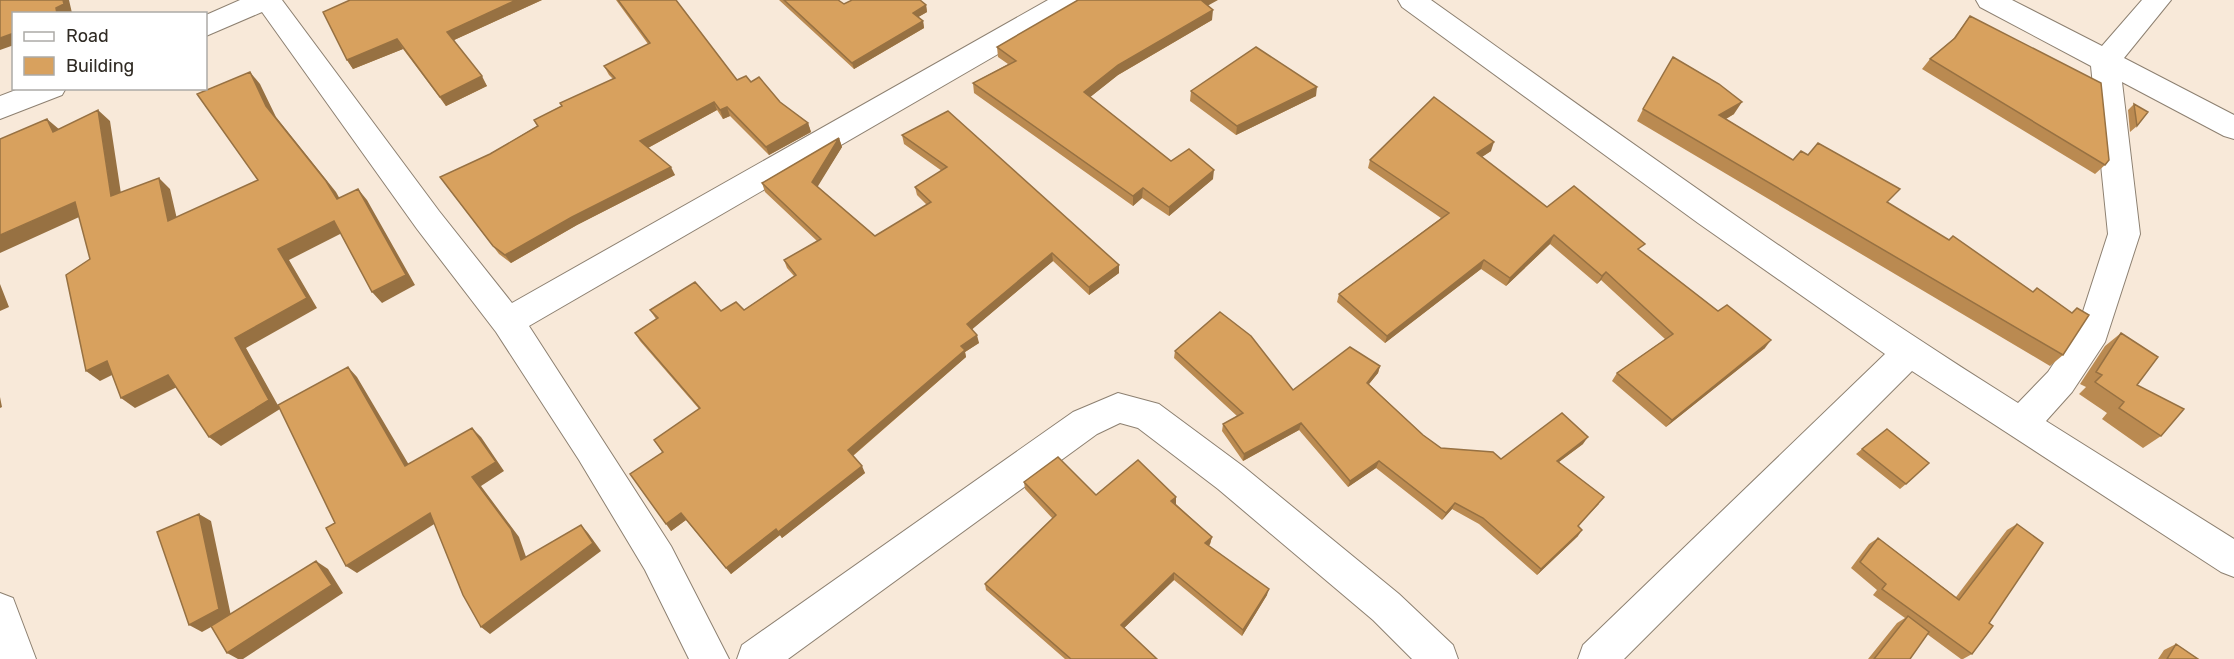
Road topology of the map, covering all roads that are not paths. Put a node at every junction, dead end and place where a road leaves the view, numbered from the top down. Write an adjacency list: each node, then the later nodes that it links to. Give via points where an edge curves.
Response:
1 (266, 0): 6 (street); 11 (street)
2 (1069, 0): 11 (street)
3 (1412, 0): 12 (street)
4 (1990, 0): 7 (street)
5 (2157, 0): 7 (street)
6 (207, 27)
7 (2105, 62): 10 (street); 13 (street, via 2124,234 2093,332 2060,382)
8 (47, 90): 9 (street)
9 (0, 108)
10 (2234, 128)
11 (508, 322): 17 (street, via 658,558)
12 (1909, 352): 13 (street); 20 (street)
13 (2020, 425): 14 (street)
14 (2234, 560)
15 (0, 611): 16 (street)
16 (17, 659)
17 (710, 659)
18 (756, 659): 19 (street, via 1085,423 1118,408 1147,415 1231,478 1386,607)
19 (1439, 659)
20 (1597, 659)

